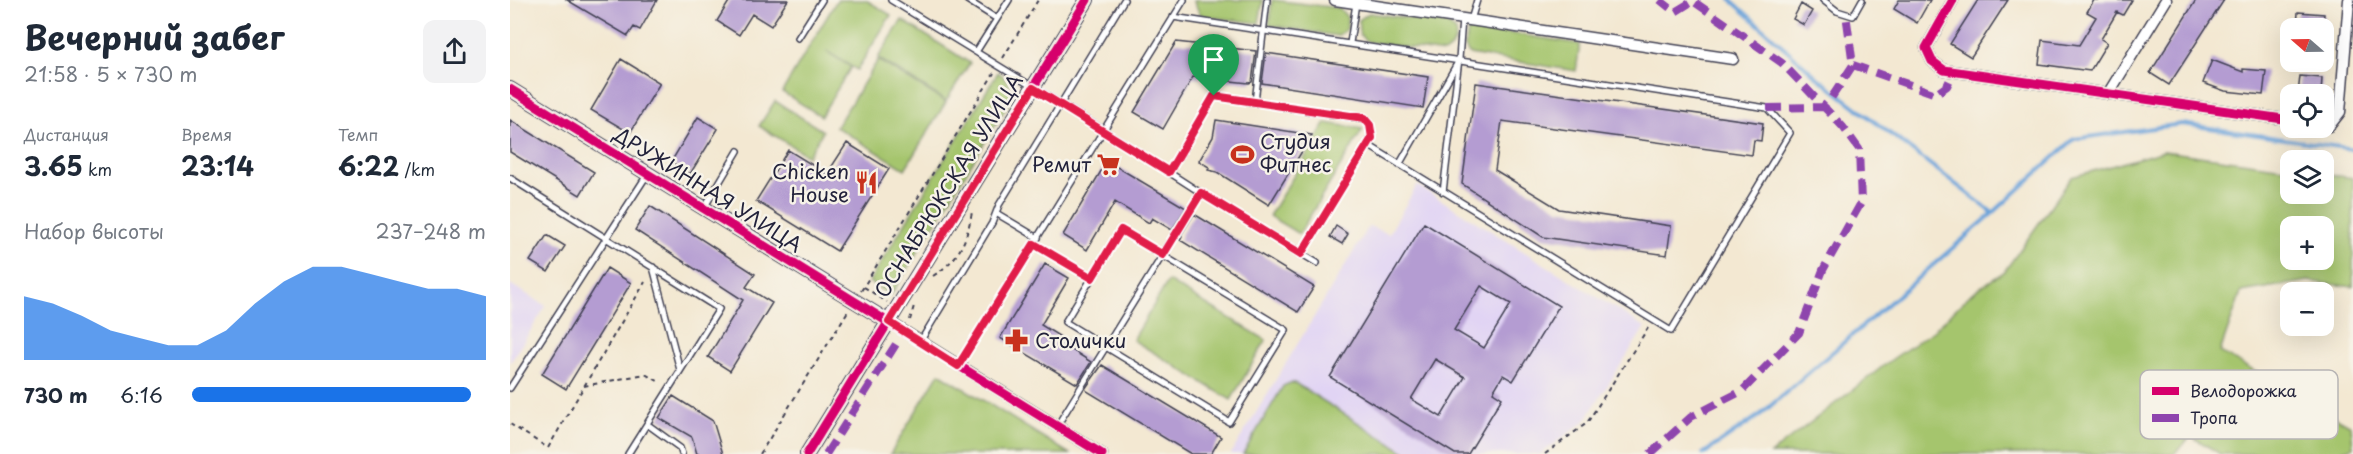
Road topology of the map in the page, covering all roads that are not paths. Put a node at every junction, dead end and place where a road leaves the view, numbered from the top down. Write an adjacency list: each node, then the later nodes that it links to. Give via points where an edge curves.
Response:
1 (822, 0): 23 (lane)
2 (891, 0): 18 (lane)
3 (906, 0): 18 (lane)
4 (967, 0): 20 (lane)
5 (1009, 0): 20 (lane)
6 (1087, 0): 28 (street, ОСНАБРЮКСКАЯ УЛИЦА)
7 (1124, 0): 32 (lane)
8 (1184, 0): 19 (lane)
9 (1267, 0): 22 (lane)
10 (1335, 0): 17 (street)
11 (1477, 0): 21 (lane)
12 (1823, 0): 13 (lane, via 1852,16)
13 (1862, 0)
14 (1953, 0): 30 (street, via 1926,48 1932,61 1944,70)
15 (2166, 0): 30 (street)
16 (2349, 0): 33 (street, via 2340,112)
17 (1352, 2): 21 (street); 24 (lane)
18 (902, 7): 25 (lane)
19 (1173, 17): 22 (lane); 35 (lane)
20 (997, 19): 25 (lane)
21 (1466, 19): 26 (lane); 27 (street)
22 (1263, 30): 24 (lane); 31 (lane)
23 (798, 38)
24 (1350, 43): 26 (lane)
25 (976, 52): 28 (lane)
26 (1459, 59): 38 (lane); 42 (lane); 42 (lane, via 1767,108 1790,133 1671,331)
27 (1733, 59)
28 (1033, 88): 32 (lane); 54 (street, ОСНАБРЮКСКАЯ УЛИЦА)
29 (510, 89): 40 (street, ДРУЖИННАЯ УЛИЦА)
30 (2108, 94): 34 (street)
31 (1255, 102): 36 (lane, via 1364,118 1372,132); 39 (lane, via 1214,96)
32 (1061, 104): 35 (lane); 45 (lane)
33 (2334, 118)
34 (2280, 119)
35 (1105, 131): 39 (lane); 47 (lane)
36 (1368, 146): 38 (lane); 49 (lane)
37 (738, 151): 44 (lane)
38 (1399, 165): 42 (lane)
39 (1169, 172): 43 (lane)
40 (647, 174): 44 (street, ДРУЖИННАЯ УЛИЦА); 46 (lane)
41 (510, 178): 46 (lane)
42 (1443, 192)
43 (1201, 193): 49 (lane); 50 (lane)
44 (703, 209): 54 (street, ДРУЖИННАЯ УЛИЦА)
45 (996, 213): 47 (lane); 55 (lane)
46 (606, 238): 52 (lane); 59 (lane)
47 (1038, 238): 48 (lane)
48 (1034, 244): 53 (lane); 57 (lane)
49 (1301, 254): 51 (lane)
50 (1163, 255): 53 (lane, via 1121,230); 56 (lane); 56 (lane, via 1286,330 1235,413 1229,422)
51 (1317, 263)
52 (653, 267): 58 (lane); 58 (lane, via 719,309)
53 (1092, 278): 56 (lane, via 1065,322)
54 (889, 322): 55 (street); 64 (street, ОСНАБРЮКСКАЯ УЛИЦА)
55 (920, 342): 57 (street)
56 (1106, 347): 61 (lane)
57 (958, 366): 61 (street)
58 (680, 370): 60 (lane)
59 (510, 388)
60 (647, 424): 62 (lane); 63 (lane, via 680,448)
61 (1057, 426): 65 (street)
62 (628, 454)
63 (682, 454)
64 (807, 454)
65 (1102, 454)

